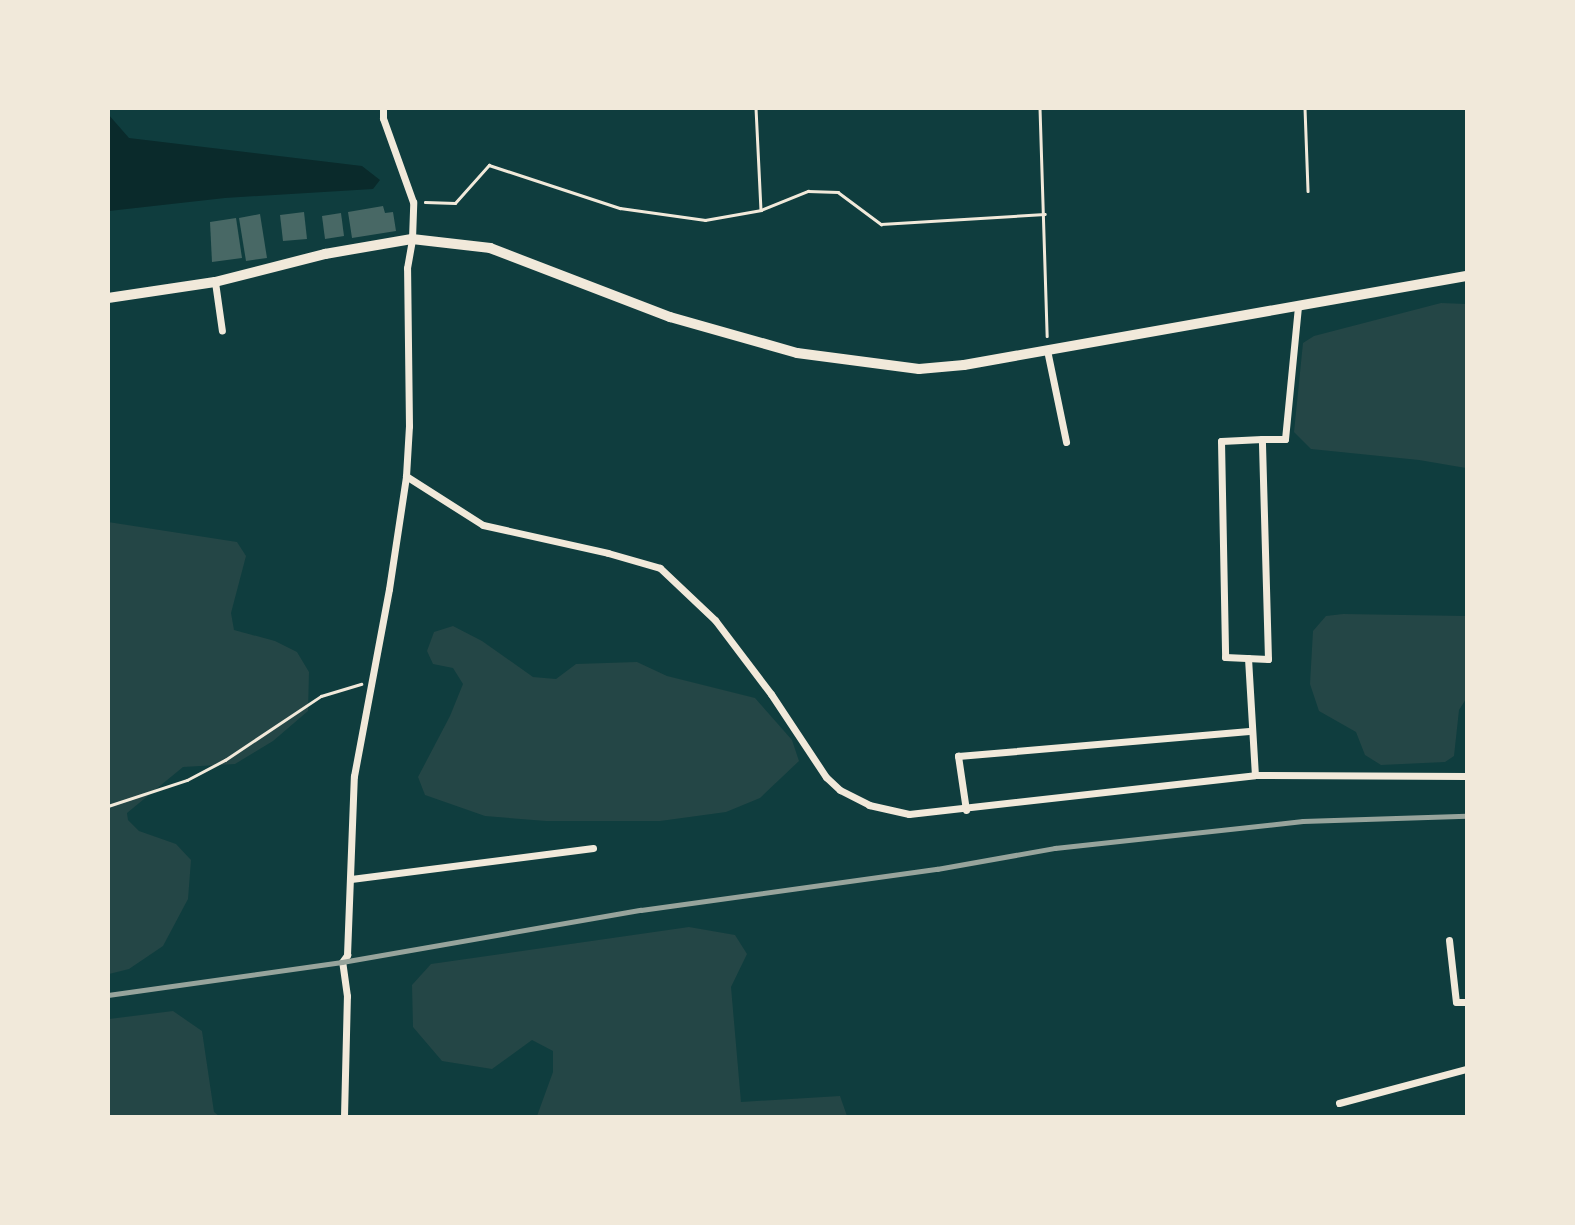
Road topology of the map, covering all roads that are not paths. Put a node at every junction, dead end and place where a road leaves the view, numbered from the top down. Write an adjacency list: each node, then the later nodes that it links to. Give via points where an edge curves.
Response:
1 (375, 108): 3 (street)
2 (383, 108): 3 (street)
3 (383, 118): 4 (street, via 413,202)
4 (412, 239): 6 (street, via 326,254); 10 (street, via 490,248 670,317 797,353 919,369); 13 (street, via 407,268)
5 (1466, 276): 8 (street)
6 (215, 282): 7 (street); 9 (street)
7 (108, 298)
8 (1298, 306): 10 (street); 11 (street, via 1285,439)
9 (222, 331)
10 (1047, 350): 12 (street)
11 (1262, 439): 14 (street, via 1268,659); 14 (street, via 1221,441 1225,657)
12 (1066, 442)
13 (406, 476): 18 (street, via 482,526 608,552 660,568 715,620 826,777 840,790 869,805 909,814); 20 (street, via 354,776)
14 (1248, 658): 15 (street)
15 (1252, 731): 16 (street); 18 (street, via 958,756)
16 (1255, 775): 17 (street); 18 (street)
17 (1466, 776)
18 (966, 810)
19 (593, 848): 20 (street)
20 (351, 878): 25 (street, via 347,954 342,962 347,996)
21 (1449, 940): 22 (street, via 1456,1002)
22 (1466, 1002)
23 (1466, 1069): 24 (street)
24 (1339, 1103)
25 (344, 1116)

